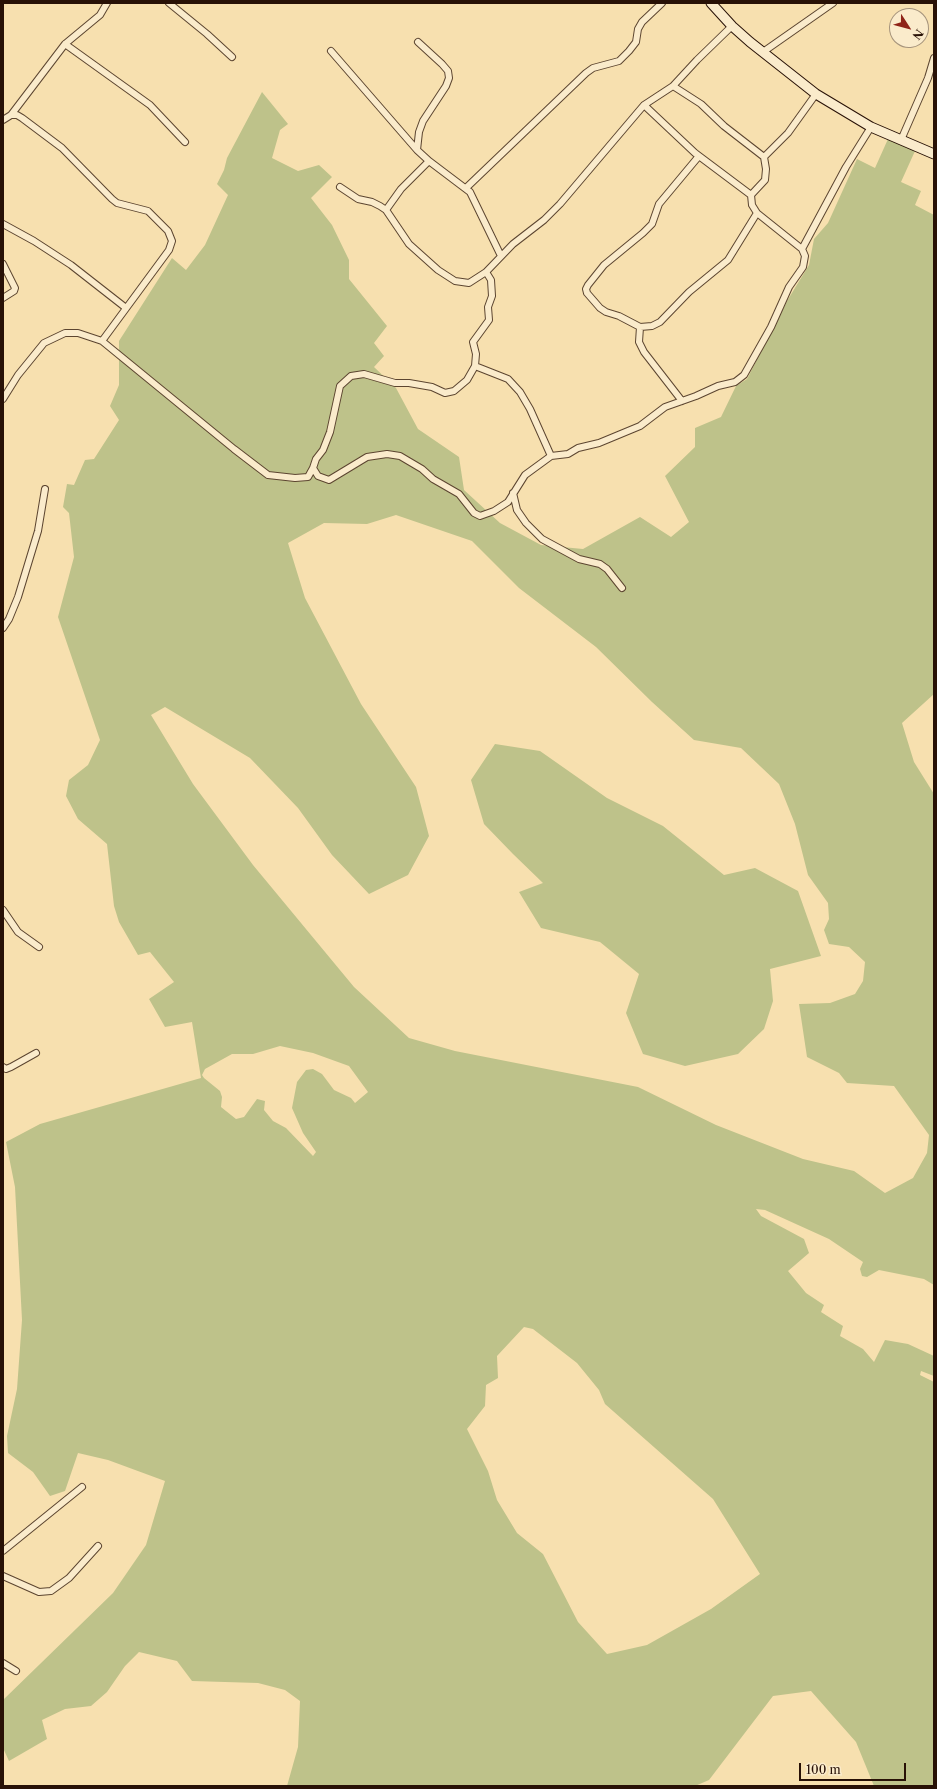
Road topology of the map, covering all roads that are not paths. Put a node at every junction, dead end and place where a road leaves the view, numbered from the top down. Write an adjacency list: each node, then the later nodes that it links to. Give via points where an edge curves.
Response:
1 (107, 3): 8 (street, via 100,15)
2 (169, 3): 11 (street)
3 (662, 3): 27 (street, via 642,22 636,42 629,51 619,60 593,68 586,73)
4 (711, 3): 6 (street)
5 (833, 3): 10 (street)
6 (732, 26): 10 (street); 13 (street)
7 (418, 42): 21 (street, via 442,64 448,71 449,78 423,121)
8 (65, 44): 16 (street); 20 (street, via 150,105)
9 (331, 51): 21 (street)
10 (763, 52): 14 (street)
11 (232, 57)
12 (934, 58): 19 (street)
13 (673, 86): 15 (street); 24 (street, via 701,104 724,126)
14 (816, 94): 18 (street); 24 (street, via 788,133)
15 (644, 105): 23 (street); 33 (street, via 576,187 544,220)
16 (11, 115): 17 (street); 37 (street, via 22,118 62,148 117,203 148,211 168,232 172,241 169,250)
17 (3, 120)
18 (871, 127): 19 (street); 32 (street, via 846,167)
19 (901, 140): 22 (street)
20 (186, 142)
21 (417, 150): 25 (street)
22 (934, 154)
23 (699, 156): 28 (street); 38 (street, via 659,204 652,224 604,265 586,289 606,312)
24 (764, 157): 28 (street, via 765,180)
25 (429, 161): 27 (street); 29 (street, via 401,189)
26 (340, 187): 29 (street, via 358,199 372,202)
27 (466, 188): 33 (street)
28 (751, 196): 30 (street, via 752,205)
29 (386, 210): 35 (street, via 409,244 438,270 455,281 469,283)
30 (757, 213): 32 (street); 38 (street, via 728,260 689,292 660,322)
31 (3, 224): 37 (street, via 71,265)
32 (802, 249): 42 (street, via 803,267 789,287 744,375 735,382)
33 (501, 256): 35 (street)
34 (3, 264): 36 (street, via 15,288)
35 (486, 272): 40 (street, via 491,280 492,296 488,307 489,320 472,342 476,354)
36 (3, 298)
37 (126, 308): 39 (street)
38 (640, 327): 42 (street, via 639,342 644,352)
39 (102, 341): 41 (street, via 78,333 65,333 44,343 18,375); 44 (street, via 268,475 308,477)
40 (475, 366): 43 (street, via 508,379 520,392); 44 (street, via 467,380 454,391 445,393 432,387 409,383 395,384 364,374 350,376 340,386 330,432)
41 (3, 399)
42 (682, 401): 43 (street, via 664,407 640,426 568,454)
43 (551, 456): 46 (street, via 525,475)
44 (313, 468): 46 (street, via 318,476 329,480 367,457 387,454 400,456 459,494 480,516 494,512 508,502)
45 (45, 489): 48 (street, via 38,531 18,597)
46 (513, 493): 47 (street, via 516,510 542,539 579,559 600,564)
47 (622, 588)
48 (3, 628)
49 (3, 910): 50 (street, via 18,932)
50 (39, 948)
51 (36, 1053): 52 (street, via 11,1067)
52 (3, 1068)
53 (82, 1487): 55 (street)
54 (98, 1546): 56 (street, via 69,1578 51,1591 39,1592)
55 (3, 1551)
56 (3, 1576)
57 (3, 1663): 58 (street)
58 (16, 1671)

